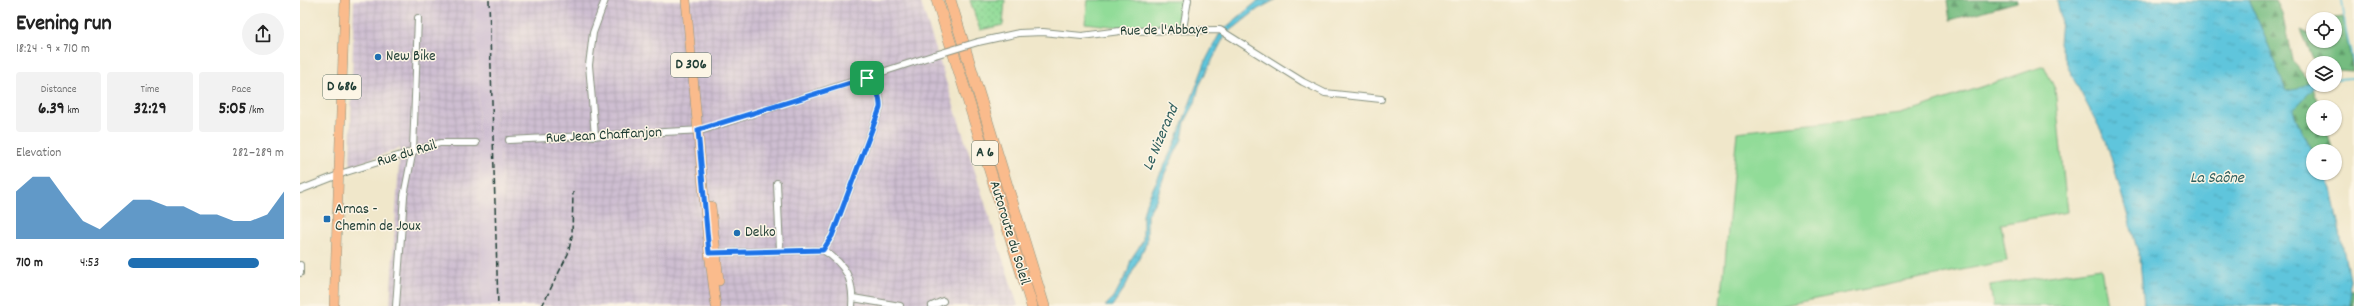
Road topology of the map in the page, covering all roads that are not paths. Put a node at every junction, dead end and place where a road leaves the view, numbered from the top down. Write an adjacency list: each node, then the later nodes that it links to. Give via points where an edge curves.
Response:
1 (345, 0): 17 (main road, D 686)
2 (605, 0): 13 (street, via 593,33 589,65)
3 (686, 0): 12 (main road, D 306)
4 (692, 0): 12 (main road, D 306)
5 (937, 0): 34 (highway, Autoroute du Soleil / A 6)
6 (950, 0): 35 (highway, Autoroute du Soleil / A 6)
7 (1188, 0): 9 (street)
8 (418, 18): 16 (street)
9 (1183, 29): 10 (street, Rue de l'Abbaye, bridge, via 1120,31 1082,36 1044,32 1019,33 978,42); 11 (street, Rue de l'Abbaye, via 1220,30 1325,93)
10 (867, 78): 12 (street); 21 (street, via 878,91 880,108 832,236)
11 (1381, 99)
12 (701, 130): 13 (street, Rue Jean Chaffanjon); 22 (main road, D 306)
13 (595, 136): 14 (street, Rue Jean Chaffanjon)
14 (509, 140)
15 (476, 143): 16 (street, Rue du Rail, via 440,143)
16 (412, 150): 17 (street, Rue du Rail); 28 (street, via 404,196)
17 (340, 175): 19 (street, Rue du Rail); 27 (main road, D 686)
18 (778, 183): 20 (street)
19 (300, 190)
20 (780, 250): 21 (street); 22 (street)
21 (823, 250): 25 (street, via 838,259 848,272)
22 (712, 253): 29 (main road, D 306); 30 (main road, D 306)
23 (300, 265): 24 (street)
24 (300, 273)
25 (853, 298): 31 (street); 32 (street)
26 (943, 301): 33 (street)
27 (334, 306)
28 (396, 306)
29 (716, 306)
30 (722, 306)
31 (852, 306)
32 (900, 306)
33 (932, 306)
34 (1032, 306)
35 (1044, 306)

